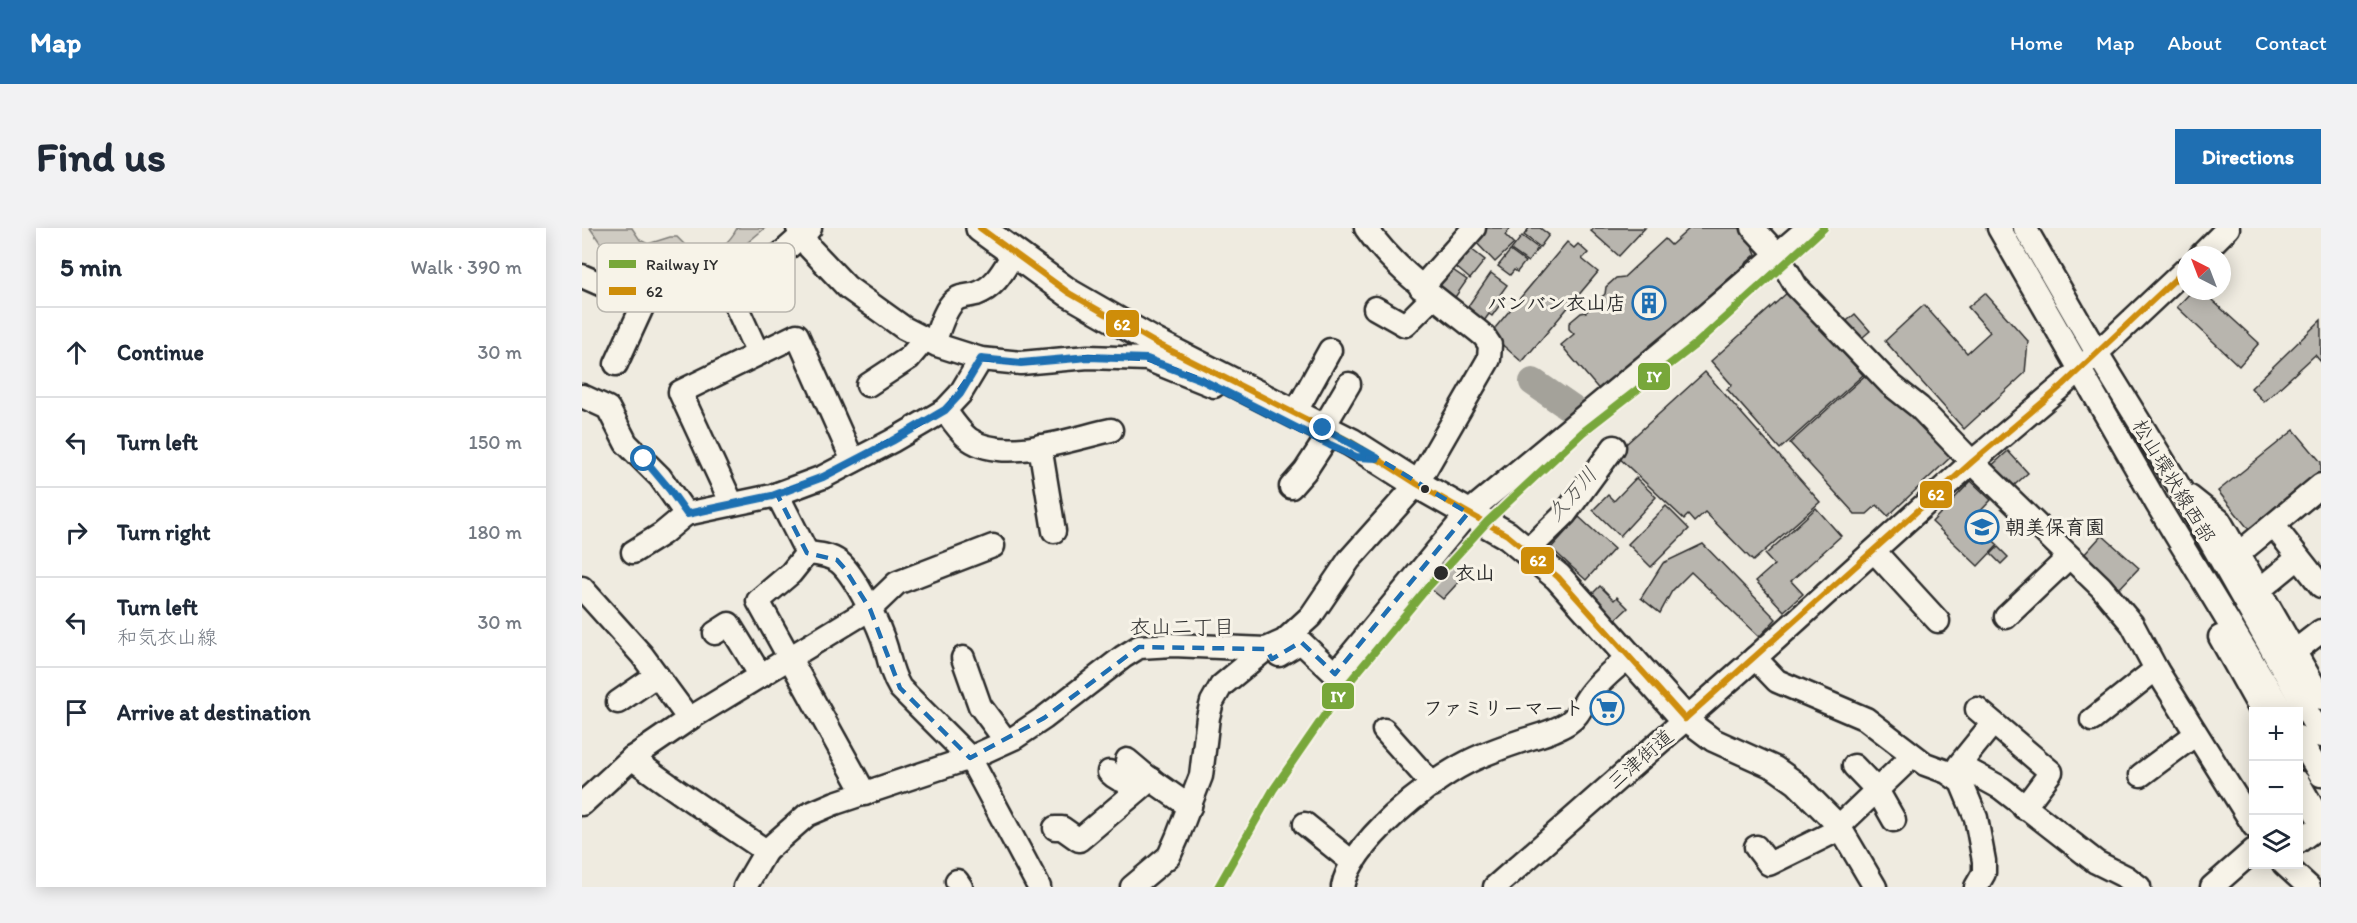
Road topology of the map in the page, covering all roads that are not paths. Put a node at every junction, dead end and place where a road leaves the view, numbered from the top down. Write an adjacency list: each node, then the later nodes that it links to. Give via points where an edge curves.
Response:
1 (980, 228): 12 (main road)
2 (1366, 228): 17 (street)
3 (1474, 228): 17 (street)
4 (1753, 228): 13 (street)
5 (1808, 228): 13 (street)
6 (1999, 228): 27 (street, 松山環状線西部)
7 (2025, 228): 23 (street, 松山環状線西部)
8 (2228, 228): 11 (street)
9 (803, 231): 10 (street); 21 (street, via 847,287)
10 (789, 243)
11 (2210, 246)
12 (1014, 253): 21 (street, via 991,286 959,297 950,305); 32 (main road, via 1079,299 1156,343)
13 (1778, 255): 38 (street, via 1796,286); 46 (street)
14 (582, 276): 16 (street)
15 (2177, 277): 23 (street, 三津街道)
16 (597, 283)
17 (1427, 292): 18 (street, via 1405,325); 39 (street, via 1484,336 1490,352)
18 (1375, 308)
19 (640, 312): 26 (street)
20 (739, 312): 24 (street)
21 (929, 341): 25 (street); 29 (street)
22 (1330, 350): 32 (street)
23 (2097, 353): 27 (street, 三津街道); 42 (street, 松山環状線西部)
24 (758, 354): 37 (street, via 797,335); 44 (street, via 680,392)
25 (981, 359): 31 (street, via 960,394); 34 (street, via 1021,363 1088,357 1147,359)
26 (616, 364)
27 (2080, 370): 38 (street, 三津街道); 45 (street, 松山環状線西部)
28 (1349, 384): 34 (street)
29 (868, 385)
30 (582, 396): 47 (street, via 608,408 626,443 660,477)
31 (945, 410): 35 (street, via 970,440 1003,450); 37 (street)
32 (1294, 413): 34 (main road)
33 (1112, 430): 35 (street)
34 (1323, 435): 39 (main road, via 1377,458); 41 (street, via 1305,471)
35 (1040, 446): 49 (street)
36 (1614, 447): 51 (street, via 1565,514)
37 (853, 461): 43 (street)
38 (1972, 462): 52 (street, 三津街道); 56 (street)
39 (1417, 484): 46 (main road); 66 (street, via 1349,560 1311,616 1284,641)
40 (2321, 485): 48 (street)
41 (1291, 487)
42 (2180, 488): 55 (street, via 2219,520); 84 (street, 松山環状線西部)
43 (777, 494): 44 (street); 54 (street)
44 (732, 504): 47 (street)
45 (2157, 504): 77 (street, via 2172,556); 78 (street, 松山環状線西部)
46 (1467, 513): 51 (main road, via 1487,522); 66 (street, via 1335,674 1300,642 1272,659)
47 (687, 514): 53 (street)
48 (2274, 526): 55 (street); 57 (street)
49 (1054, 531)
50 (993, 546): 61 (street, via 897,583)
51 (1527, 551): 68 (main road, via 1558,577)
52 (1874, 551): 63 (street); 70 (street, 三津街道)
53 (633, 552)
54 (807, 553): 61 (street, via 837,560); 71 (street, via 791,573 758,601)
55 (2237, 555): 60 (street)
56 (2069, 557): 62 (street); 72 (street, via 2101,586 2132,624)
57 (2298, 558): 58 (street); 60 (street)
58 (2321, 586)
59 (582, 588): 73 (street)
60 (2258, 591): 67 (street)
61 (870, 609): 71 (street); 88 (street, via 900,688)
62 (2006, 617)
63 (1938, 621)
64 (2321, 631): 67 (street)
65 (715, 633): 74 (street, via 729,624)
66 (1266, 648): 85 (street, via 1139,647 1044,718); 100 (street, via 1221,686 1212,702 1201,776)
67 (2294, 652): 75 (street)
68 (1629, 656): 80 (main road); 95 (street, via 1591,692 1582,710 1569,722 1465,764)
69 (963, 658): 85 (street, via 980,706)
70 (1755, 658): 80 (street, 三津街道); 120 (street, via 1777,681 1866,719 1925,764 1962,782 1976,818 1984,861 1984,873)
71 (789, 659): 74 (street); 98 (street)
72 (2156, 669): 81 (street); 83 (street)
73 (657, 675): 76 (street); 79 (street)
74 (761, 676): 79 (street)
75 (2321, 698)
76 (618, 702)
77 (2260, 707)
78 (2281, 707)
79 (689, 719): 87 (street)
80 (1685, 719): 106 (street, via 1713,740 1774,768 1796,783); 118 (street, 三津街道)
81 (2092, 720)
82 (1384, 730): 95 (street)
83 (2196, 734): 92 (street); 103 (street)
84 (2321, 735)
85 (1006, 741): 88 (street)
86 (2303, 745): 93 (street)
87 (632, 758): 99 (street); 110 (street)
88 (970, 758): 98 (street); 115 (street)
89 (1904, 764): 96 (street)
90 (1118, 766): 94 (street)
91 (1854, 766): 96 (street)
92 (2141, 775)
93 (2321, 775)
94 (1149, 778): 100 (street); 107 (street, via 1079,840 1062,828)
95 (1433, 785): 112 (street, via 1377,832)
96 (1877, 790): 102 (street); 106 (street)
97 (2303, 791): 105 (street)
98 (865, 794): 110 (street, via 807,815)
99 (582, 804)
100 (1190, 807): 116 (street, via 1169,856)
101 (2024, 808): 101 (street, via 2051,772 1985,716 1959,765 2001,788); 121 (street, via 2096,862)
102 (1894, 820)
103 (2249, 820)
104 (1305, 824): 112 (street)
105 (2321, 824): 108 (street)
106 (1839, 826): 109 (street, via 1769,864); 119 (street)
107 (1055, 828)
108 (2303, 838)
109 (1756, 847)
110 (766, 851): 114 (street)
111 (2249, 854): 122 (street)
112 (1352, 862): 117 (street)
113 (2289, 869): 123 (street)
114 (745, 887)
115 (1039, 887)
116 (1131, 887)
117 (1343, 887)
118 (1495, 887)
119 (1875, 887)
120 (1976, 887)
121 (2139, 887)
122 (2212, 887)
123 (2309, 887)

